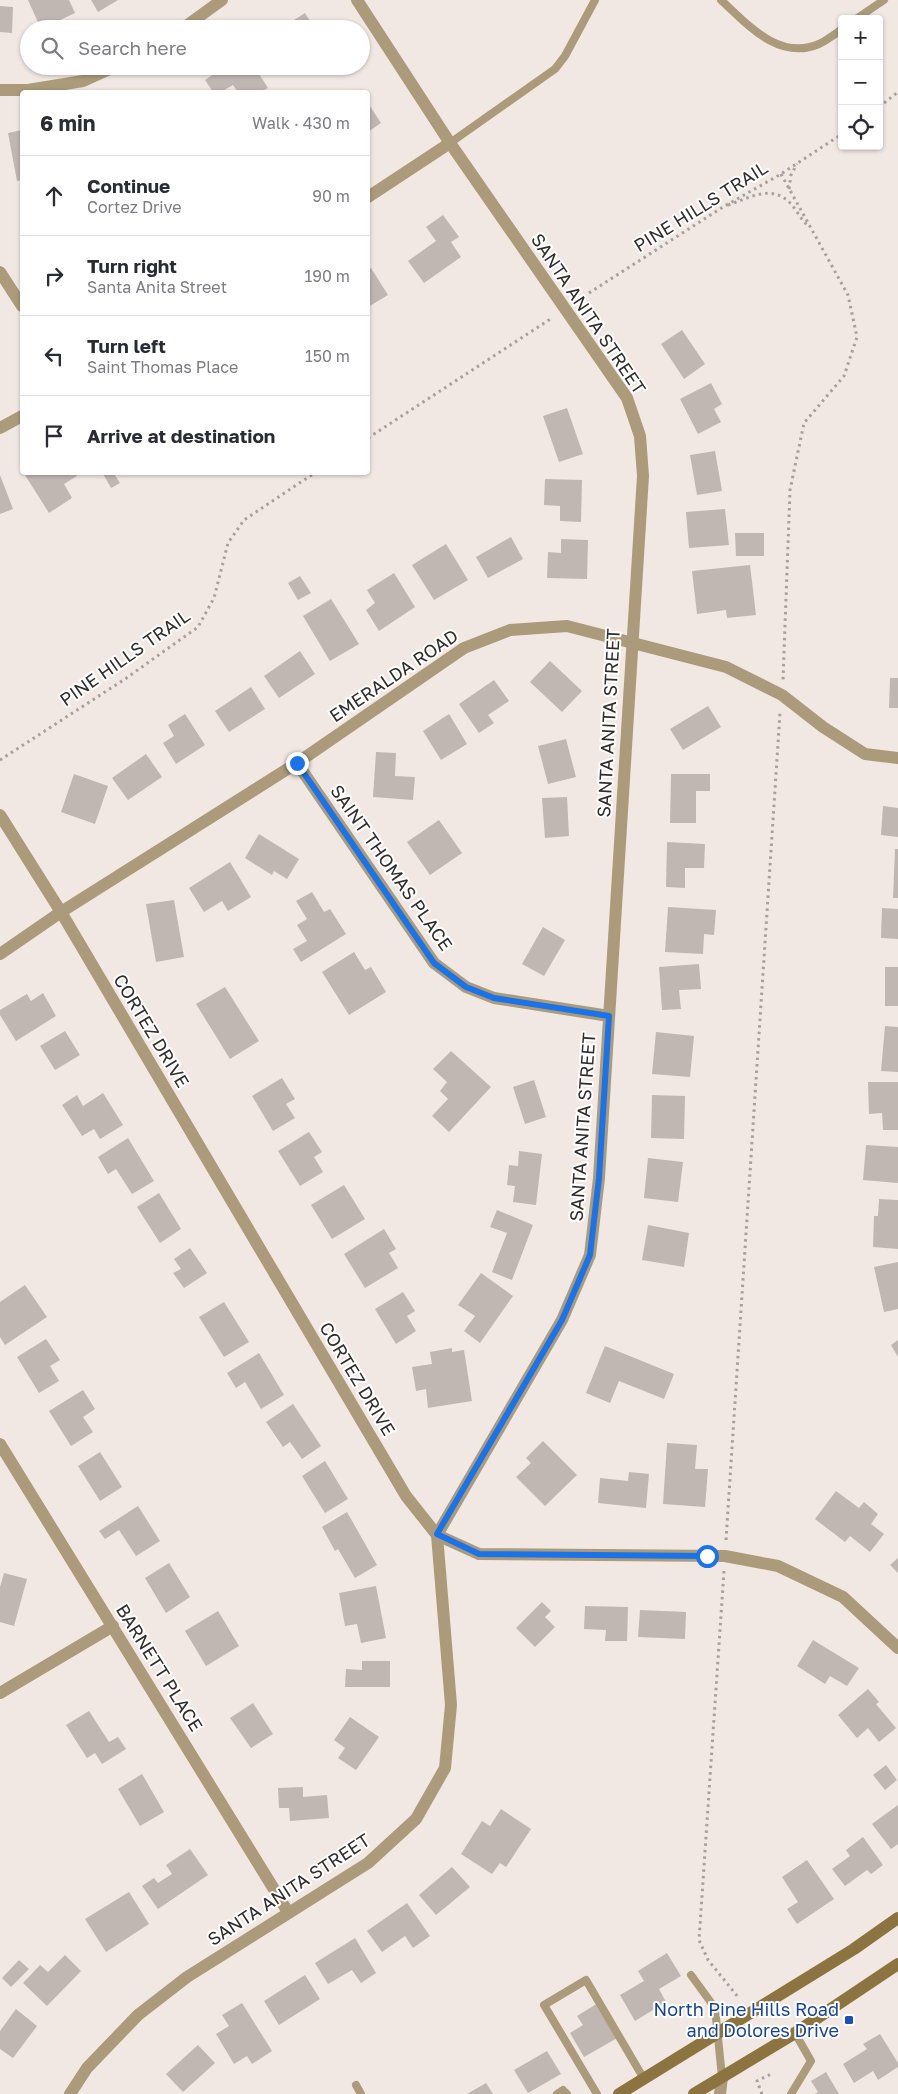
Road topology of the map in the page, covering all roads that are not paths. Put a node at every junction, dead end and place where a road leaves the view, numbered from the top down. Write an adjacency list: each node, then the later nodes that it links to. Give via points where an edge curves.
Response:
1 (222, 0): 7 (street)
2 (357, 0): 13 (street, SANTA ANITA STREET)
3 (595, 0): 13 (lane, via 555,69)
4 (720, 0): 8 (lane, via 772,42 786,48 802,49)
5 (884, 0): 6 (lane)
6 (862, 15)
7 (194, 20)
8 (838, 32)
9 (95, 75): 12 (street)
10 (0, 90): 11 (street)
11 (20, 90)
12 (28, 90)
13 (450, 142): 14 (street); 19 (street, SANTA ANITA STREET, via 627,398 640,436 643,476)
14 (370, 196)
15 (0, 272): 16 (street)
16 (20, 303)
17 (20, 417): 18 (street)
18 (0, 428)
19 (632, 642): 20 (street, EMERALDA ROAD, via 726,666 782,695 822,727 864,754); 21 (street, EMERALDA ROAD, via 567,626 510,630 464,648); 25 (street, SANTA ANITA STREET)
20 (898, 758)
21 (297, 763): 23 (street, EMERALDA ROAD); 25 (street, SAINT THOMAS PLACE, via 434,963 466,987 494,998)
22 (0, 814): 23 (street, CORTEZ DRIVE)
23 (61, 912): 24 (street, EMERALDA ROAD); 27 (street, CORTEZ DRIVE, via 406,1496)
24 (0, 954)
25 (609, 1016): 27 (street, SANTA ANITA STREET, via 599,1178 590,1255 562,1320)
26 (0, 1444): 28 (street, BARNETT PLACE)
27 (437, 1534): 29 (street, CORTEZ DRIVE, via 479,1554 725,1556 778,1566 843,1597); 31 (street, SANTA ANITA STREET, via 451,1705 445,1768 416,1819 368,1863)
28 (113, 1626): 30 (street); 31 (street, BARNETT PLACE)
29 (898, 1648)
30 (0, 1693)
31 (288, 1912): 40 (street, SANTA ANITA STREET, via 187,1977 138,2015 88,2068)
32 (898, 1918): 35 (main road)
33 (898, 1964): 36 (main road)
34 (691, 1975): 35 (lane, via 715,2008)
35 (718, 2033): 37 (lane); 38 (main road)
36 (795, 2033): 37 (main road); 48 (lane, via 811,2061)
37 (722, 2077): 46 (main road); 47 (street)
38 (644, 2079): 44 (lane, via 586,1980 544,2005); 45 (main road)
39 (356, 2085): 41 (lane)
40 (70, 2094)
41 (361, 2094)
42 (557, 2094): 43 (lane, via 563,2090)
43 (567, 2094)
44 (597, 2094)
45 (619, 2094)
46 (694, 2094)
47 (720, 2094)
48 (791, 2094)

